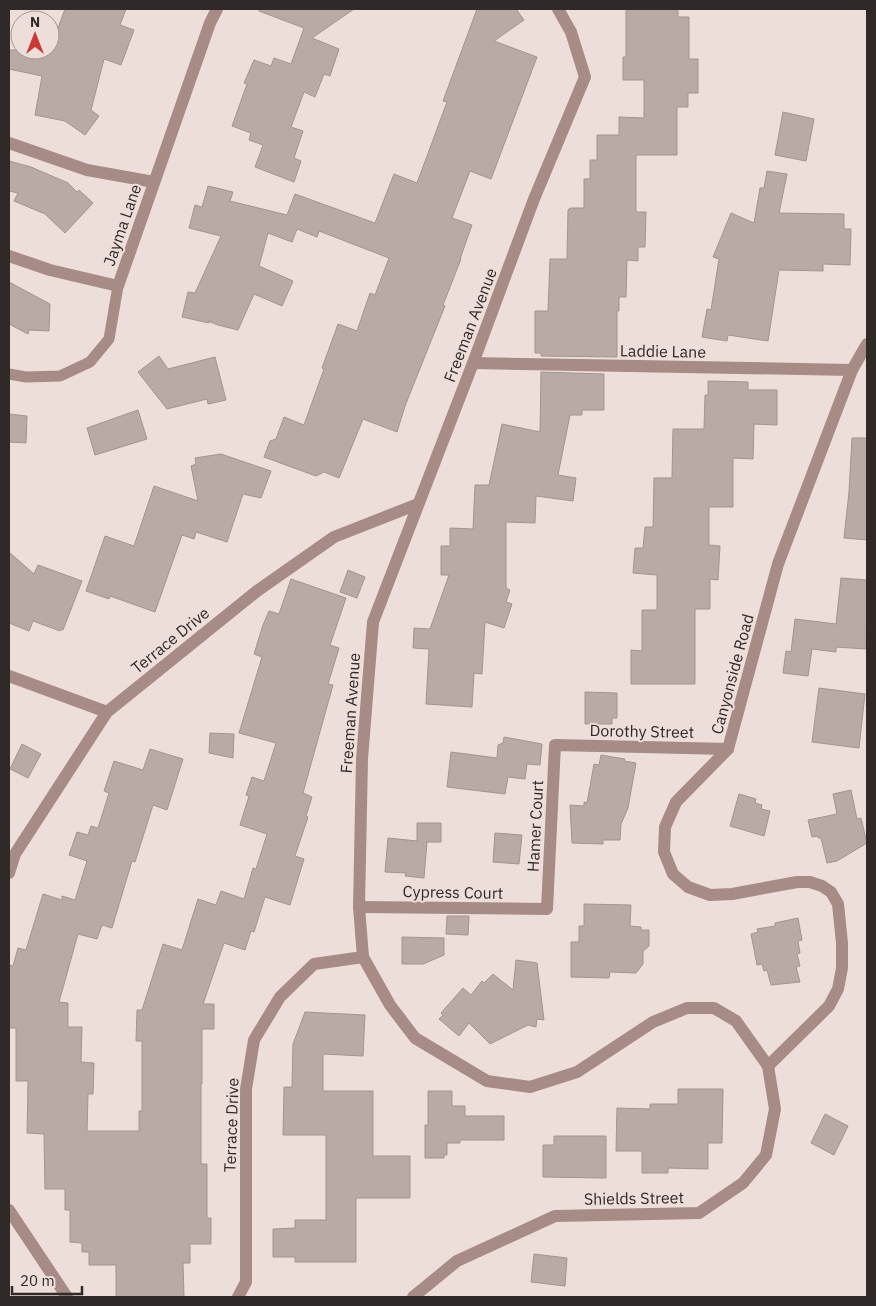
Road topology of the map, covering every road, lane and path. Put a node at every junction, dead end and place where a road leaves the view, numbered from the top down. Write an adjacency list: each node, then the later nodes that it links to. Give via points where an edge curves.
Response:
1 (217, 9): 4 (street, Jayma Lane)
2 (558, 9): 8 (street, Freeman Avenue, via 571,32 585,77 534,199)
3 (9, 143): 4 (street, Jayma Lane, via 88,170)
4 (154, 182): 6 (street, Jayma Lane)
5 (9, 256): 6 (street, Jayma Lane, via 50,270)
6 (118, 286): 10 (lane, via 109,339 90,362 60,376)
7 (867, 344): 9 (street, Canyonside Road)
8 (473, 364): 9 (street, Laddie Lane); 11 (street, Freeman Avenue)
9 (852, 370): 15 (street, Canyonside Road, via 778,564)
10 (9, 374)
11 (418, 504): 13 (street, Terrace Drive, via 334,537 257,591); 17 (street, Freeman Avenue, via 373,622 362,759)
12 (9, 676): 13 (street)
13 (107, 712): 16 (street, Terrace Drive, via 15,854)
14 (555, 745): 15 (street, Dorothy Street); 18 (street, Hamer Court)
15 (728, 749): 20 (street, Canyonside Road, via 676,802 665,828 664,852 673,874 688,887 710,894 732,894 810,882 831,892 838,904 840,918 842,968 838,989 829,1006)
16 (9, 873)
17 (359, 907): 18 (street, Cypress Court); 19 (street, Freeman Avenue)
18 (547, 909)
19 (363, 957): 20 (street, Freeman Avenue, via 390,1005 415,1038 487,1081 530,1087 577,1072 654,1022 687,1008 714,1008 736,1021); 23 (street, Terrace Drive, via 314,964 280,998 254,1040 246,1089 246,1282)
20 (768, 1066): 24 (street, Shields Street, via 775,1109 766,1155 743,1184 700,1213 555,1216 457,1261)
21 (9, 1210): 22 (street)
22 (68, 1297)
23 (238, 1297)
24 (412, 1297)

